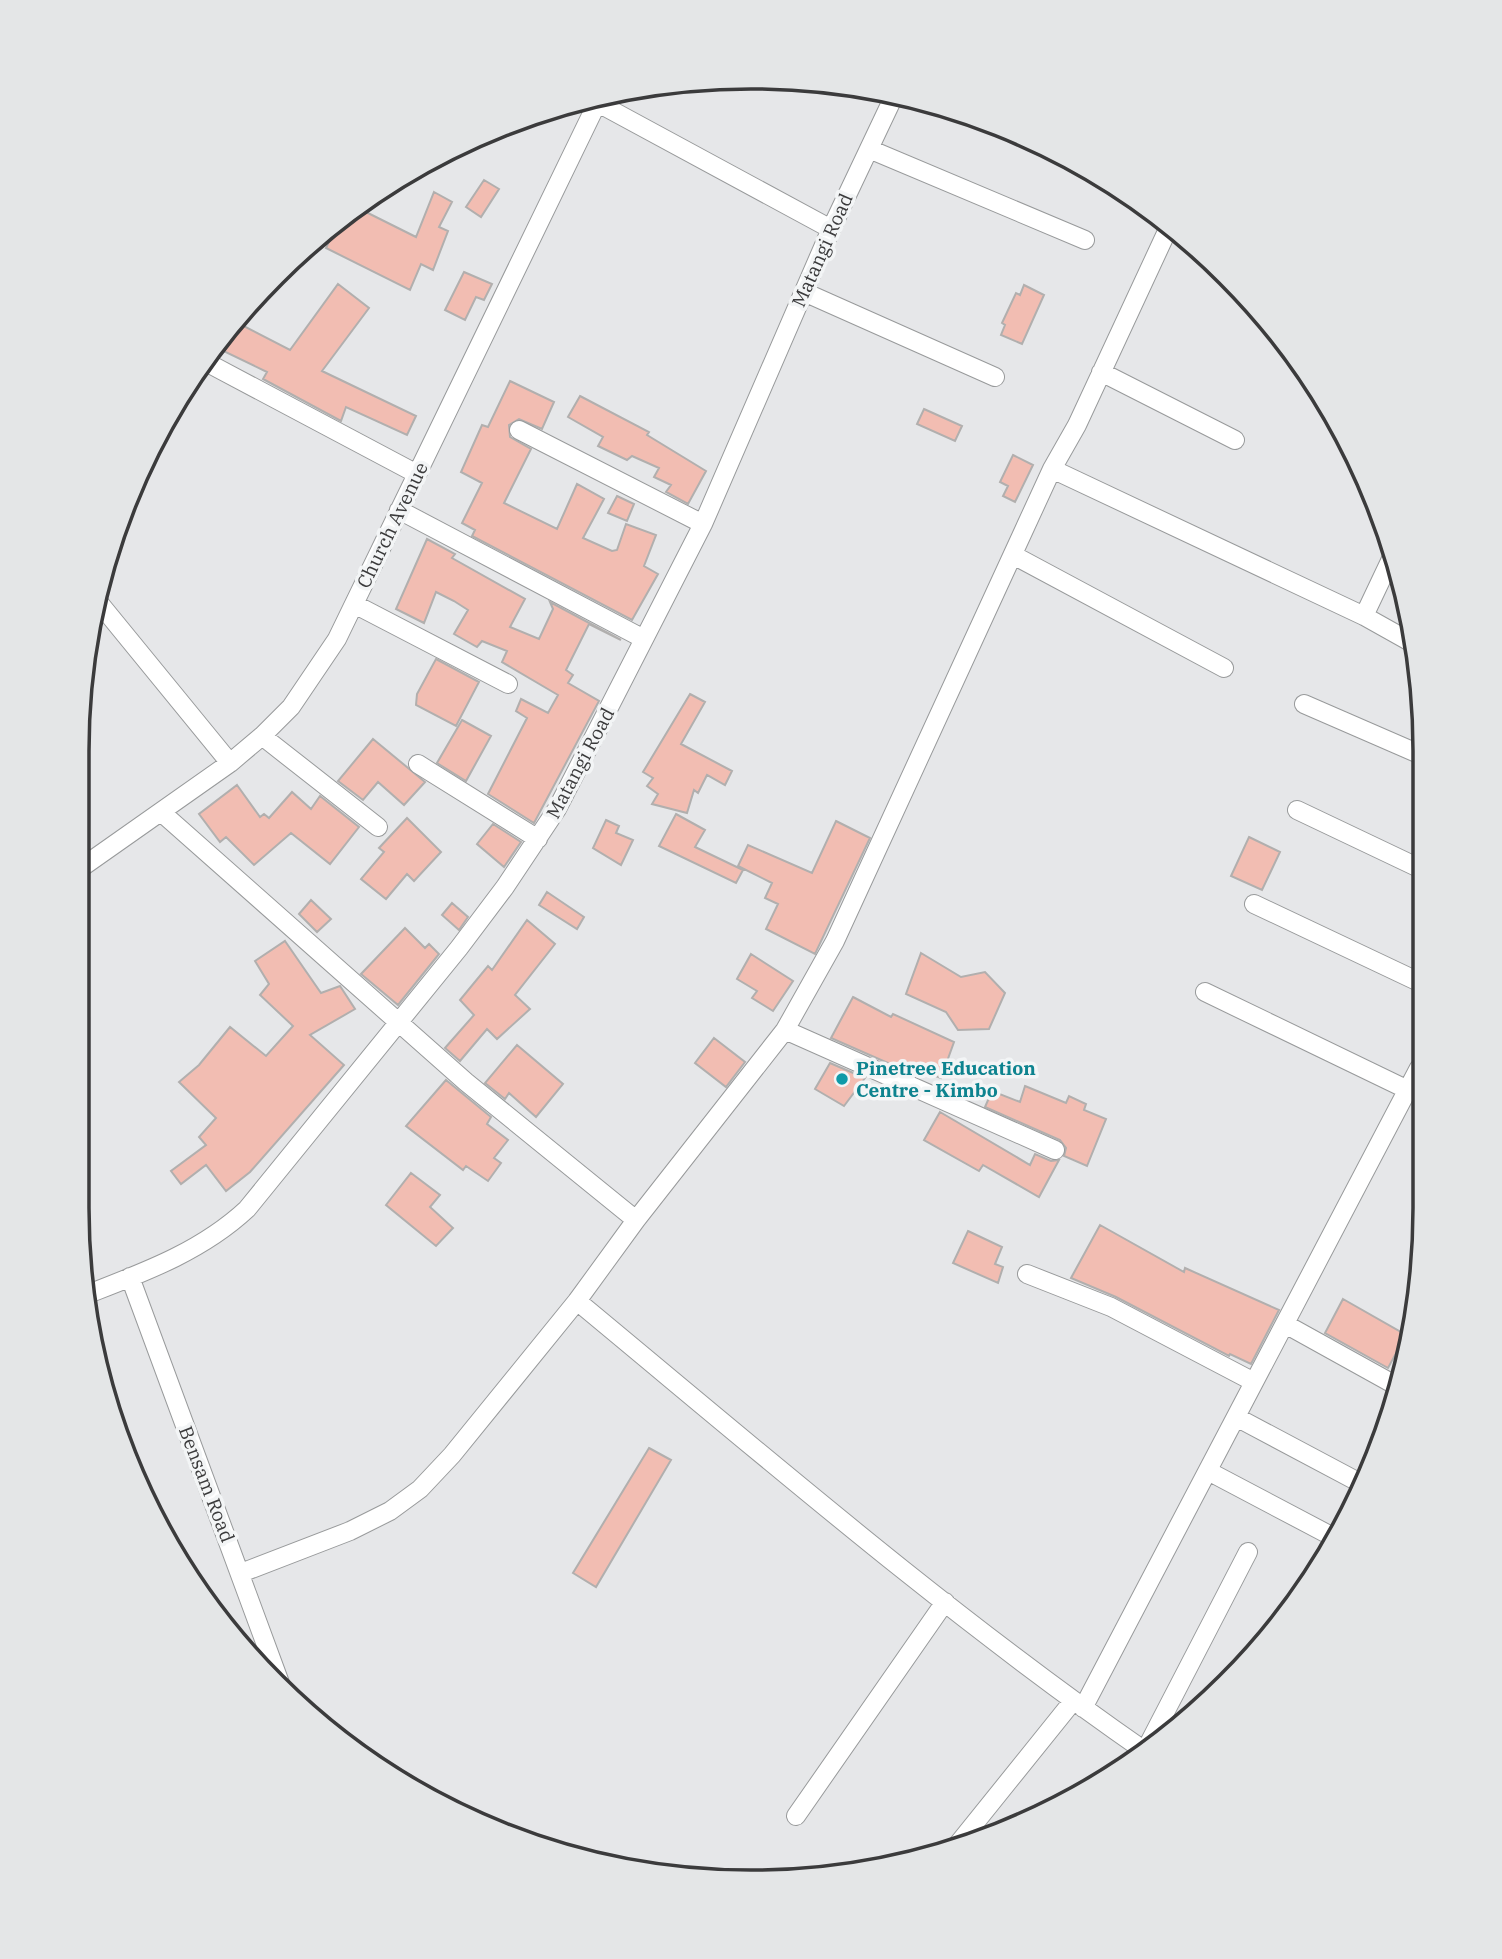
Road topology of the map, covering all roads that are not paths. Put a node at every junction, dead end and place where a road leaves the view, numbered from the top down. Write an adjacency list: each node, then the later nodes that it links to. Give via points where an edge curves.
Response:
1 (890, 104): 4 (street, Matangi Road)
2 (610, 105): 5 (street)
3 (595, 108): 15 (street, Church Avenue)
4 (869, 149): 5 (street, Matangi Road); 7 (street)
5 (831, 229): 8 (street, Matangi Road)
6 (1165, 235): 10 (street)
7 (1085, 240)
8 (804, 292): 11 (street); 17 (street, Matangi Road)
9 (213, 366): 15 (street)
10 (1101, 372): 13 (street); 14 (street)
11 (995, 377)
12 (519, 430): 17 (street)
13 (1234, 440)
14 (1052, 469): 18 (street); 22 (street)
15 (417, 474): 16 (street, Church Avenue)
16 (399, 510): 20 (street, Church Avenue); 24 (street)
17 (702, 524): 24 (street, Matangi Road)
18 (1013, 555): 25 (street); 42 (street, via 835,941)
19 (1387, 568): 22 (street)
20 (354, 604): 26 (street); 28 (street, Church Avenue, via 317,673)
21 (105, 610): 30 (street)
22 (1364, 616): 23 (street)
23 (1403, 638)
24 (644, 639): 35 (street, Matangi Road, via 592,746)
25 (1224, 668)
26 (508, 684)
27 (1304, 704): 29 (street)
28 (262, 736): 30 (street, Church Avenue); 34 (street)
29 (1413, 751)
30 (230, 763): 33 (street, Church Avenue)
31 (418, 764): 35 (street)
32 (1297, 810): 37 (street)
33 (161, 812): 36 (street, Church Avenue); 41 (street)
34 (378, 827)
35 (538, 839): 41 (street, Matangi Road)
36 (89, 862)
37 (1413, 865)
38 (1254, 904): 39 (street)
39 (1413, 979)
40 (1205, 992): 44 (street)
41 (401, 1023): 46 (street); 48 (street, Matangi Road, via 247,1209 200,1245)
42 (785, 1030): 45 (street); 46 (street)
43 (1413, 1081): 44 (street)
44 (1409, 1090): 51 (street)
45 (1055, 1150)
46 (636, 1220): 50 (street)
47 (1027, 1274): 52 (street, via 1111,1307)
48 (130, 1277): 49 (street, Matangi Road); 59 (street, Bensam Road)
49 (95, 1291)
50 (577, 1301): 59 (street, via 421,1489 350,1531); 60 (street)
51 (1285, 1324): 52 (street); 53 (street)
52 (1254, 1382): 54 (street)
53 (1389, 1382)
54 (1236, 1417): 55 (street); 56 (street)
55 (1208, 1471): 57 (street); 62 (street)
56 (1354, 1480)
57 (1327, 1534)
58 (1248, 1552): 63 (street)
59 (241, 1573): 61 (street, Bensam Road)
60 (944, 1602): 62 (street); 65 (street)
61 (274, 1667)
62 (1078, 1705): 64 (street); 66 (street)
63 (1155, 1733)
64 (1137, 1745)
65 (796, 1816)
66 (967, 1834)

